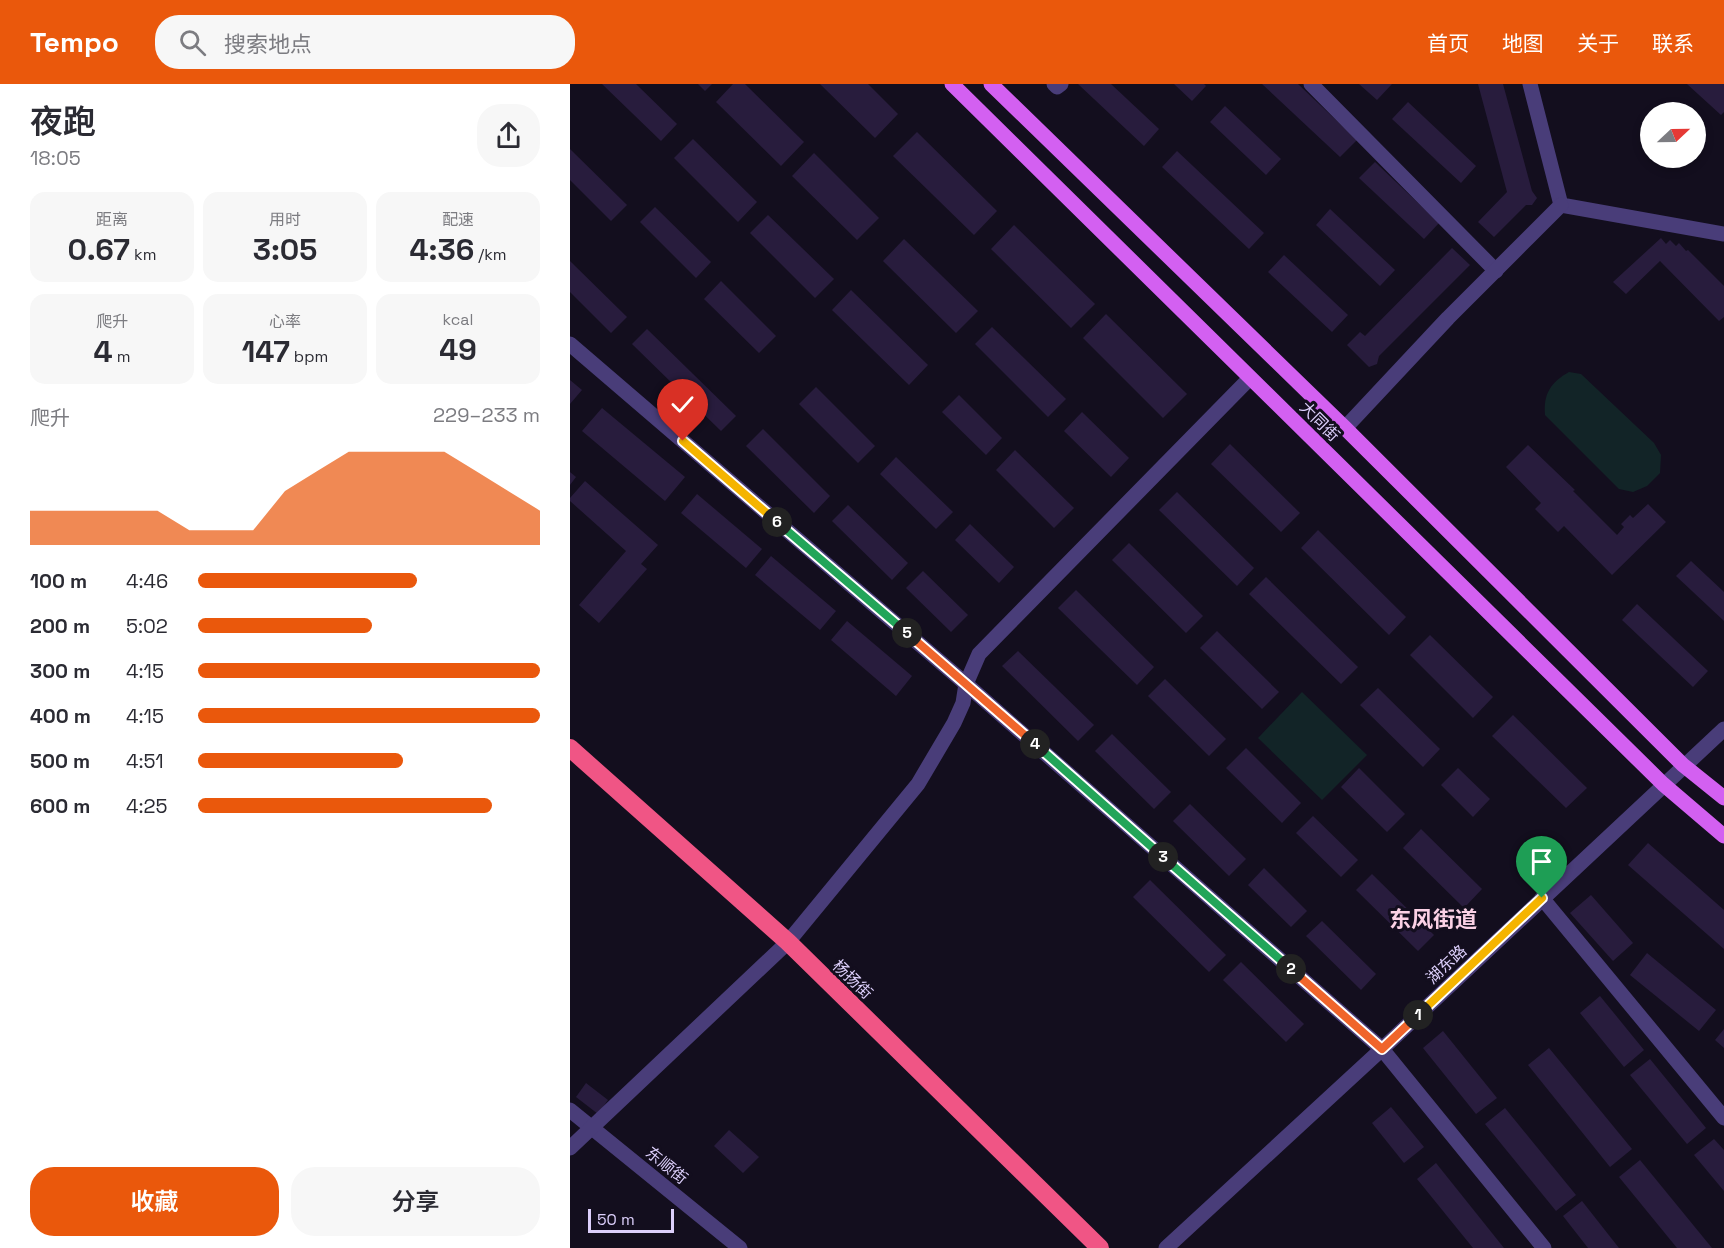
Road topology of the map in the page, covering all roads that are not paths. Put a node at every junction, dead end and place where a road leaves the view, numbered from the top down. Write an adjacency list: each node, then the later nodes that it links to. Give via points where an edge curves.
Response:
1 (952, 84): 11 (main road, 大同街)
2 (991, 84): 12 (main road, 大同街)
3 (1054, 84): 4 (street)
4 (1061, 84)
5 (1311, 84): 9 (street)
6 (1530, 84): 7 (street)
7 (1561, 206): 8 (street); 9 (street)
8 (1724, 234)
9 (1496, 271): 12 (street)
10 (570, 344): 13 (street)
11 (1250, 378): 13 (street, via 979,654); 17 (main road, 大同街)
12 (1345, 428): 16 (main road, 大同街)
13 (966, 684): 21 (street, via 954,723 918,784); 22 (street)
14 (1724, 729): 16 (street, 湖东路)
15 (570, 748): 21 (highway, 杨扬街)
16 (1683, 765): 17 (street, 湖东路); 18 (main road, 大同街)
17 (1663, 784): 19 (main road, 大同街); 20 (street, 湖东路)
18 (1724, 798)
19 (1724, 836)
20 (1542, 898): 22 (street, 湖东路); 24 (street)
21 (788, 942): 25 (street); 28 (highway, 杨扬街)
22 (1382, 1049): 29 (street, 湖东路); 30 (street)
23 (570, 1110): 25 (street, 东顺街)
24 (1724, 1118)
25 (593, 1128): 26 (street); 27 (street, 东顺街)
26 (570, 1148)
27 (741, 1248)
28 (1100, 1248)
29 (1166, 1248)
30 (1544, 1248)

